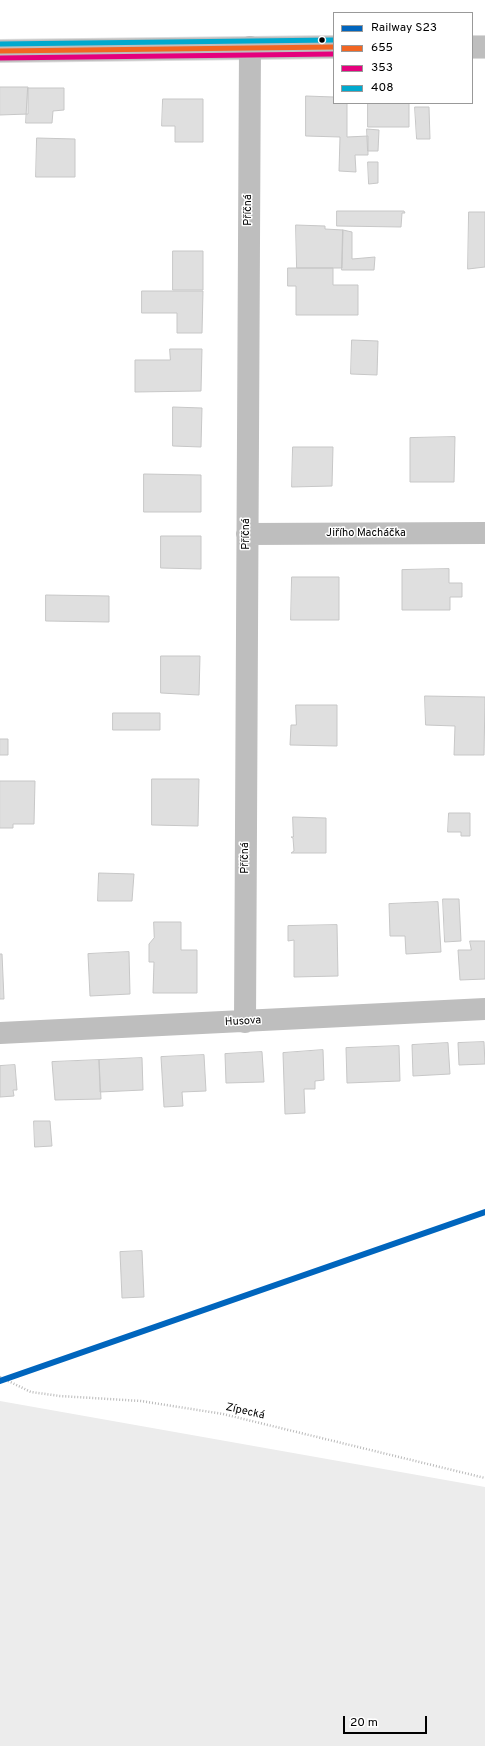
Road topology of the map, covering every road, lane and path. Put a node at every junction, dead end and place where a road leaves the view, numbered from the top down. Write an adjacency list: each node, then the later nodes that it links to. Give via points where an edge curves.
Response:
1 (250, 47): 2 (street); 5 (street); 7 (street, Příčná)
2 (333, 47)
3 (473, 47): 4 (street)
4 (485, 47)
5 (0, 50)
6 (485, 533): 7 (street, Jiřího Macháčka)
7 (247, 534): 9 (street, Příčná)
8 (485, 1009): 9 (street, Husova)
9 (245, 1022): 10 (street, Husova)
10 (0, 1033)
11 (0, 1377): 12 (path, Zípecká, via 31,1392 141,1401 223,1414)
12 (485, 1478)

